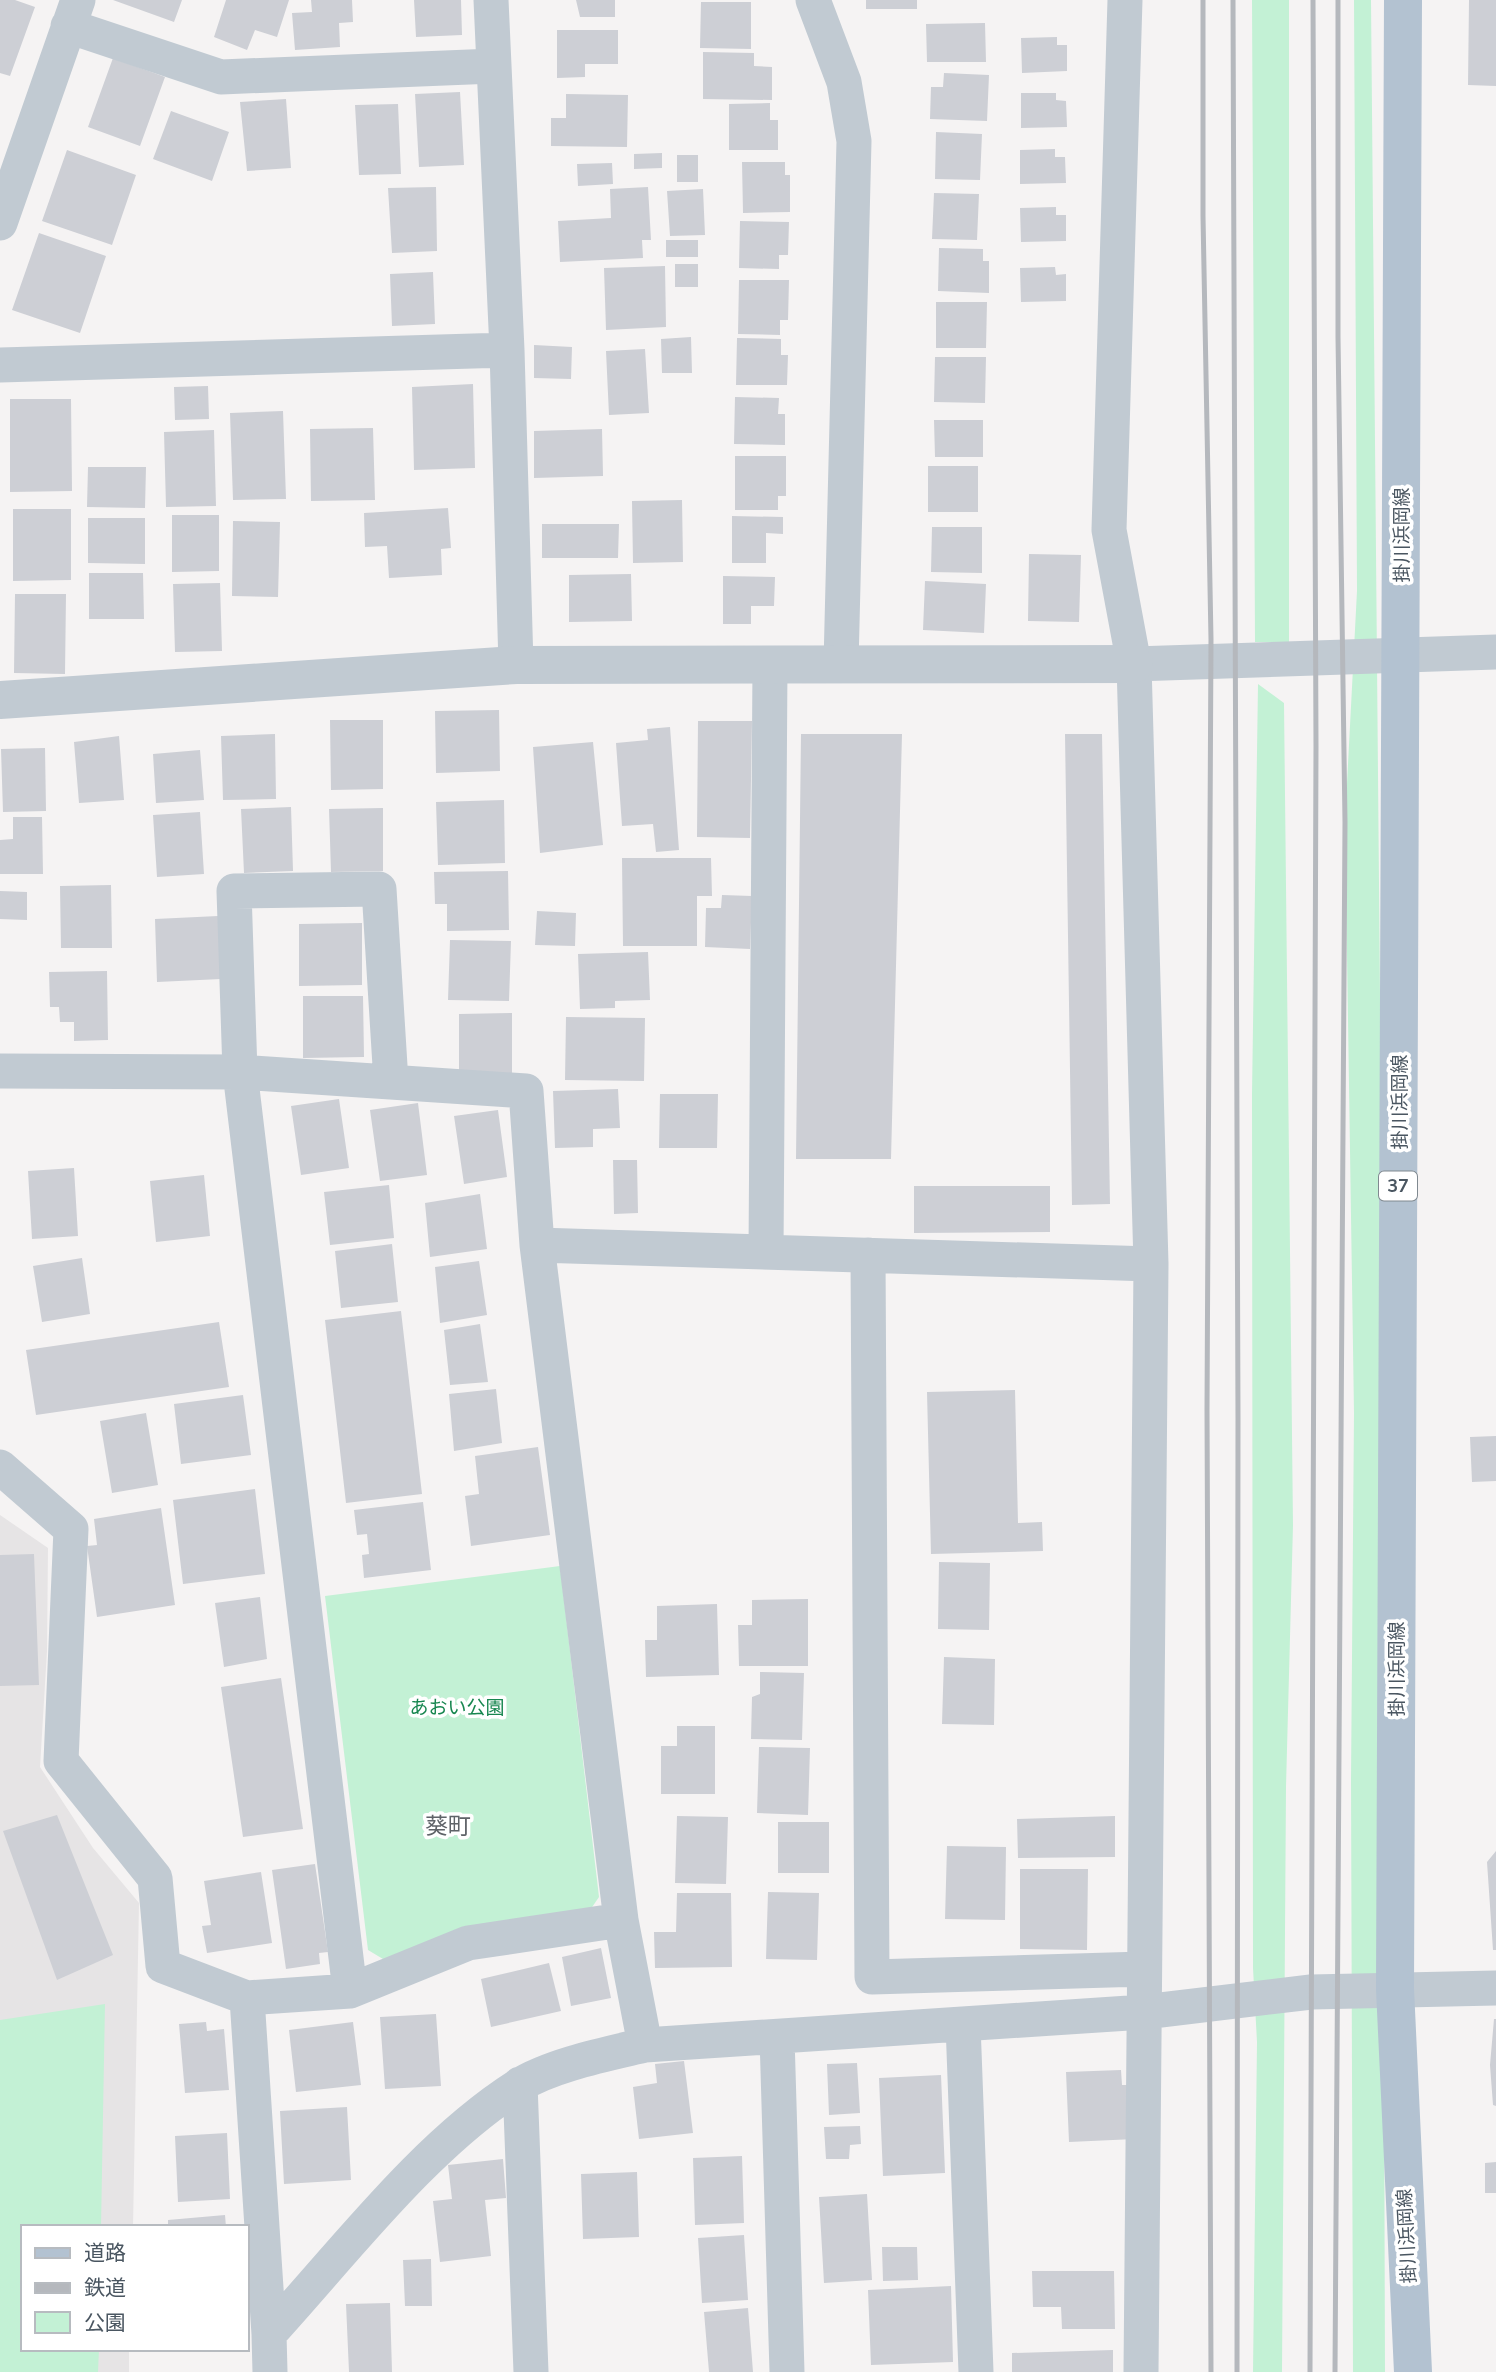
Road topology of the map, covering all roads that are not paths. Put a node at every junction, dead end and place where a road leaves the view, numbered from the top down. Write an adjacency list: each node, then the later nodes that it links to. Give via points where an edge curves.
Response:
1 (491, 0): 6 (street)
2 (813, 0): 12 (street, via 844,82 853,141)
3 (1125, 0): 13 (street, via 1108,530)
4 (1402, 0): 11 (main road, 掛川浜岡線 / 37)
5 (73, 13): 6 (street, via 221,77); 7 (street)
6 (494, 66): 8 (street)
7 (0, 223)
8 (507, 350): 9 (street); 14 (street)
9 (0, 365)
10 (1496, 652): 11 (street)
11 (1401, 656): 13 (street); 28 (main road, 掛川浜岡線 / 37)
12 (841, 664): 13 (street); 15 (street)
13 (1134, 664): 23 (street)
14 (516, 665): 15 (street); 16 (street)
15 (770, 665): 21 (street)
16 (0, 700)
17 (0, 1071): 18 (street)
18 (240, 1072): 19 (street); 19 (street, via 234,891 379,889); 29 (street)
19 (391, 1082): 20 (street, via 526,1091)
20 (537, 1245): 21 (street); 25 (street)
21 (766, 1252): 22 (street)
22 (868, 1255): 23 (street); 26 (street, via 872,1977)
23 (1151, 1264): 26 (street)
24 (0, 1467): 30 (street, via 71,1529 61,1761 155,1878 163,1966)
25 (621, 1920): 29 (street, via 467,1943); 34 (street)
26 (1144, 1969): 31 (street)
27 (1496, 1988): 28 (street)
28 (1395, 1989): 31 (street, via 1311,1993); 42 (main road, 掛川浜岡線 / 37)
29 (350, 1991): 30 (street)
30 (247, 1998): 36 (street)
31 (1144, 2012): 32 (street); 41 (street)
32 (963, 2024): 33 (street); 40 (street)
33 (777, 2037): 34 (street); 39 (street)
34 (645, 2045): 35 (street, via 591,2057)
35 (520, 2084): 36 (street, via 445,2141); 38 (street)
36 (269, 2334): 37 (street)
37 (270, 2372)
38 (531, 2372)
39 (787, 2372)
40 (976, 2372)
41 (1141, 2372)
42 (1413, 2372)

